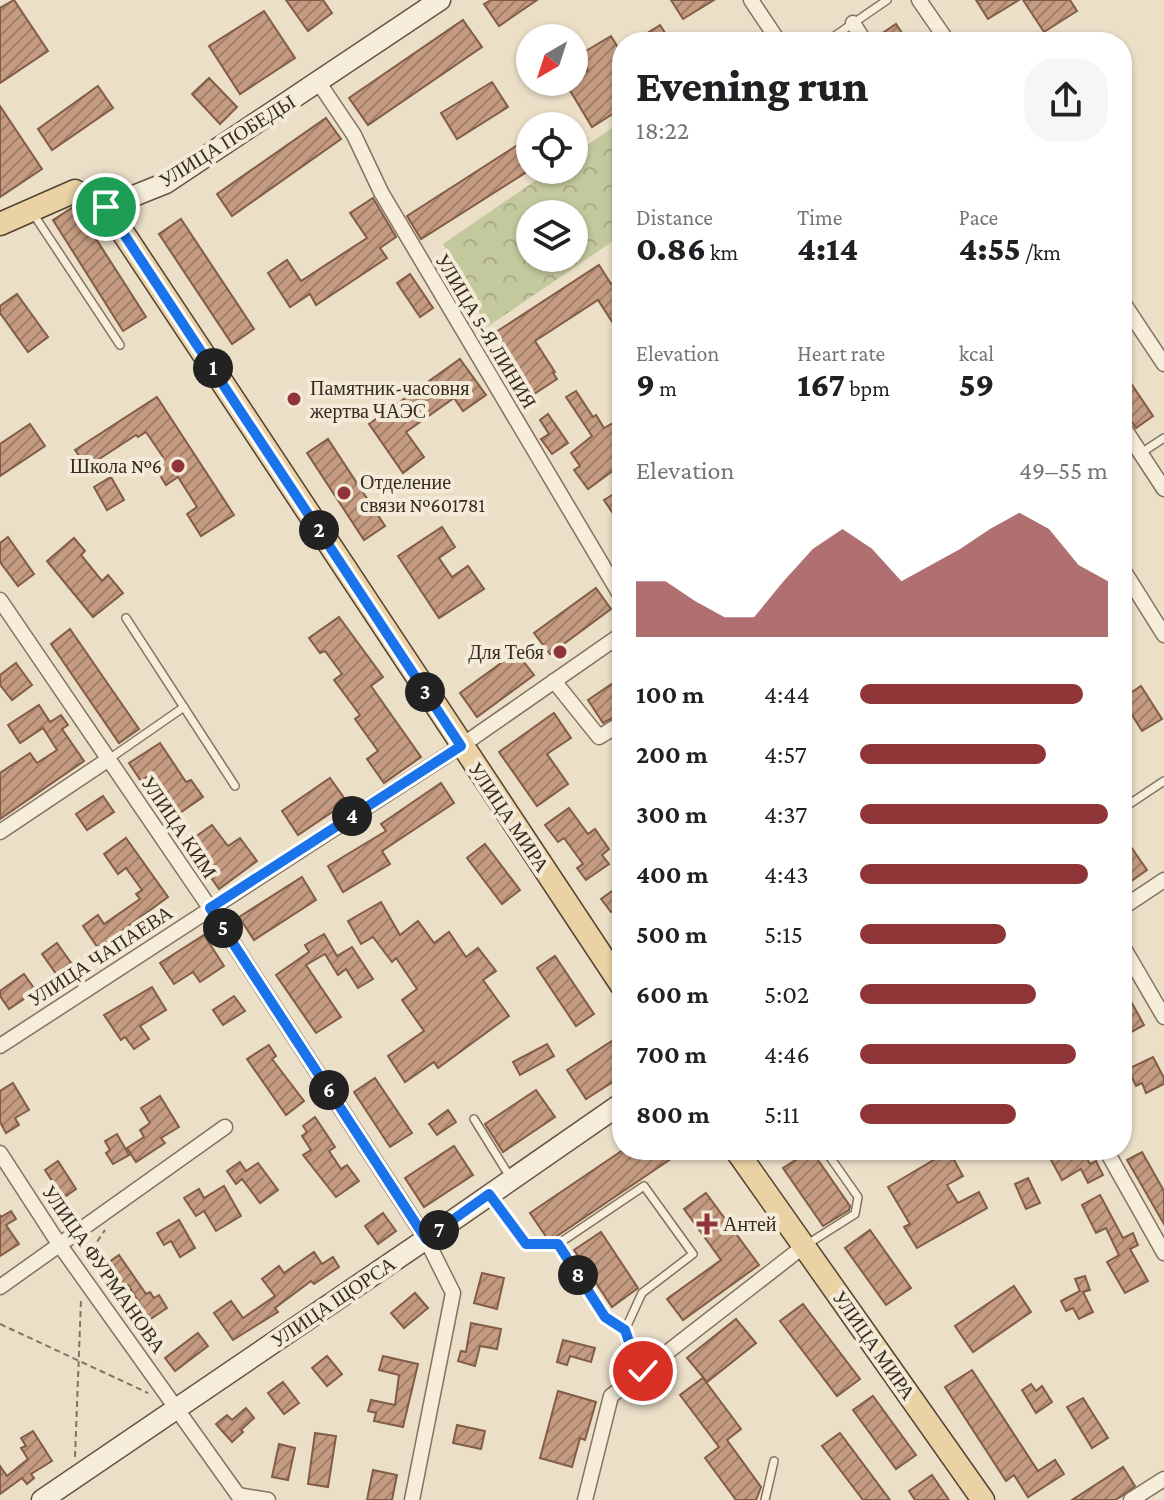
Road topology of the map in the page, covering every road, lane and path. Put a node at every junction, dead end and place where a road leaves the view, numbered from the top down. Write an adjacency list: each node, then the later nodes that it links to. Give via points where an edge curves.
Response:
1 (440, 0): 10 (street, УЛИЦА ПОБЕДЫ)
2 (751, 0): 6 (street)
3 (887, 0): 5 (lane)
4 (919, 0): 9 (street)
5 (853, 23): 7 (lane); 8 (street)
6 (772, 32)
7 (840, 32)
8 (859, 32)
9 (941, 32)
10 (319, 83): 11 (street, УЛИЦА ПОБЕДЫ, via 166,183); 24 (street, УЛИЦА 5-Я ЛИНИЯ)
11 (106, 207): 12 (main road, via 75,191); 33 (main road, УЛИЦА МИРА)
12 (30, 209): 13 (main road); 17 (lane)
13 (0, 224)
14 (1132, 316): 15 (street)
15 (1135, 320): 16 (lane); 18 (street)
16 (1132, 322)
17 (120, 345)
18 (1164, 364)
19 (1164, 438): 21 (lane)
20 (1132, 441): 21 (street)
21 (1138, 450): 22 (lane); 23 (street)
22 (1132, 452)
23 (1164, 489)
24 (612, 581)
25 (1132, 584): 28 (street)
26 (3, 610): 34 (street, УЛИЦА КИМ)
27 (126, 618): 31 (lane)
28 (1164, 635)
29 (612, 641): 30 (street, УЛИЦА ЧАПАЕВА)
30 (554, 681): 32 (street, via 599,737); 33 (street, УЛИЦА ЧАПАЕВА)
31 (184, 707): 34 (lane); 36 (lane)
32 (612, 729)
33 (461, 746): 41 (street, УЛИЦА ЧАПАЕВА); 43 (main road, УЛИЦА МИРА)
34 (109, 759): 38 (street); 41 (street, УЛИЦА КИМ)
35 (1164, 781): 37 (lane)
36 (235, 786)
37 (1132, 802)
38 (0, 832)
39 (1164, 880): 40 (street)
40 (1132, 901)
41 (210, 908): 45 (street, УЛИЦА ЧАПАЕВА); 56 (street, УЛИЦА КИМ)
42 (1132, 962): 44 (street)
43 (612, 971)
44 (1164, 1017)
45 (0, 1046)
46 (612, 1110): 53 (street, УЛИЦА ЩОРСА)
47 (474, 1119): 53 (lane)
48 (225, 1127): 57 (street)
49 (0, 1153): 57 (street, УЛИЦА ФУРМАНОВА)
50 (749, 1160): 59 (main road, УЛИЦА МИРА)
51 (832, 1160): 59 (lane, via 858,1197 855,1214)
52 (1112, 1160): 60 (street)
53 (511, 1179): 54 (street, УЛИЦА ЩОРСА)
54 (489, 1194): 56 (street, УЛИЦА ЩОРСА); 58 (lane, via 526,1244)
55 (105, 1230): 61 (path, via 87,1255)
56 (426, 1239): 68 (street, УЛИЦА ЩОРСА); 75 (street, УЛИЦА КИМ, via 453,1293)
57 (59, 1244): 61 (street, УЛИЦА ФУРМАНОВА); 62 (street)
58 (558, 1244): 64 (lane, via 605,1317); 64 (lane, via 644,1186 693,1254 642,1293)
59 (804, 1246): 66 (street); 78 (main road, УЛИЦА МИРА)
60 (1164, 1253)
61 (82, 1275): 65 (path); 68 (street, УЛИЦА ФУРМАНОВА)
62 (0, 1287)
63 (0, 1324): 65 (path)
64 (625, 1330): 66 (lane)
65 (79, 1361): 67 (path); 70 (path)
66 (643, 1371): 76 (street, via 611,1396)
67 (149, 1394)
68 (178, 1407): 70 (street, УЛИЦА ЩОРСА); 72 (street, УЛИЦА ФУРМАНОВА)
69 (774, 1461): 77 (lane)
70 (75, 1478): 73 (street, УЛИЦА ЩОРСА)
71 (1164, 1479): 79 (street)
72 (238, 1497): 74 (street)
73 (42, 1500)
74 (268, 1500)
75 (412, 1500)
76 (585, 1500)
77 (765, 1500)
78 (983, 1500)
79 (1131, 1500)

